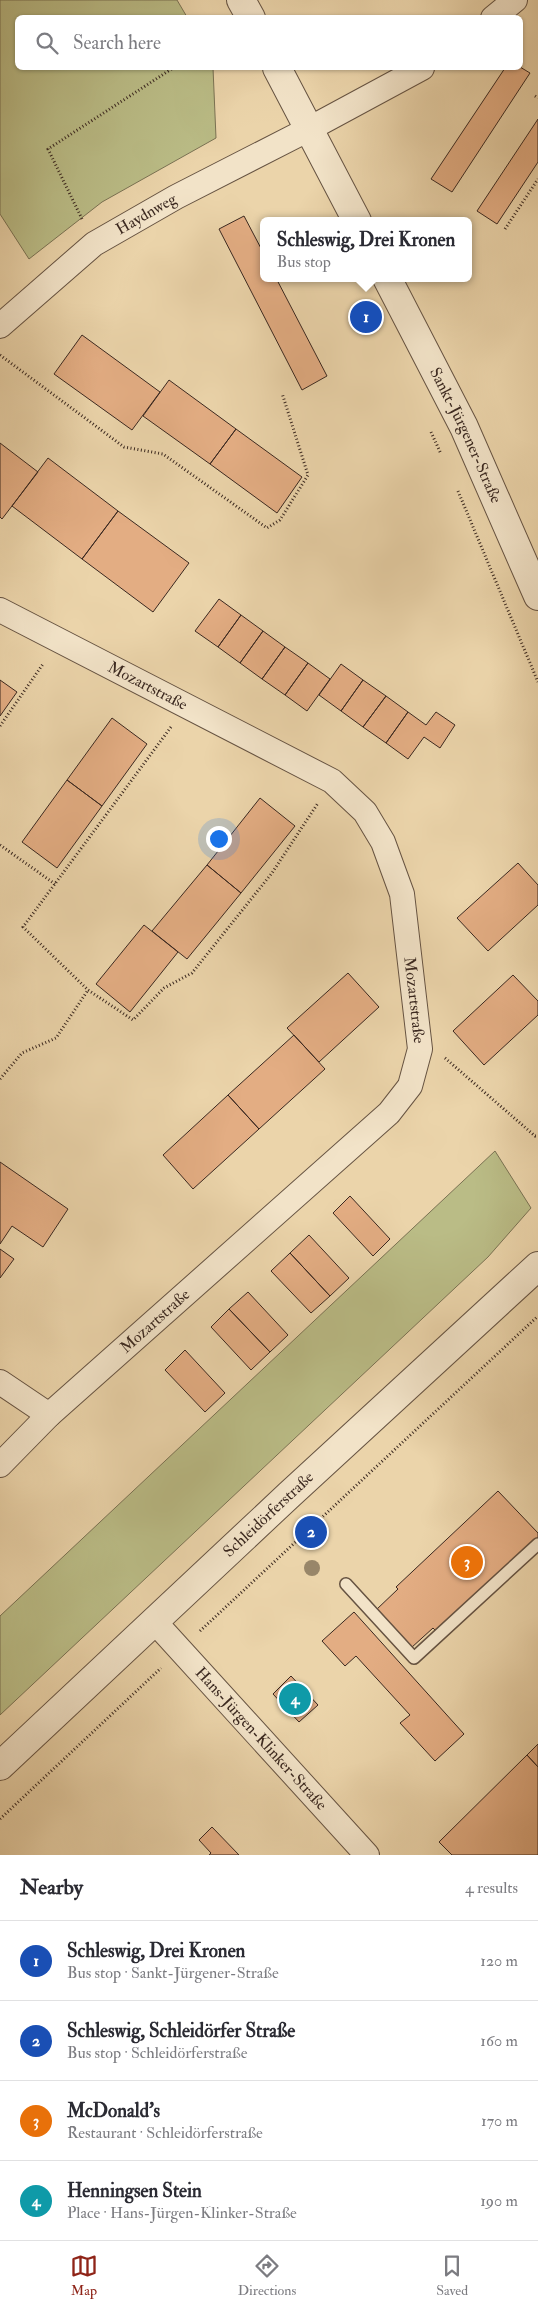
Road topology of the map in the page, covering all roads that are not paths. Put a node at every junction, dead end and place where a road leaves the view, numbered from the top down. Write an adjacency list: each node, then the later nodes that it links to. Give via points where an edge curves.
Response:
1 (241, 0): 3 (street)
2 (515, 0): 4 (street)
3 (248, 15)
4 (498, 15)
5 (278, 70): 7 (street)
6 (418, 70): 7 (street, Haydnweg)
7 (309, 129): 8 (street); 10 (street, Haydnweg, via 176,197 94,244)
8 (355, 217)
9 (389, 282): 11 (street, Sankt-Jürgener-Straße, via 464,427)
10 (0, 326)
11 (538, 596)
12 (0, 610): 15 (street, Mozartstraße, via 332,781 365,812 383,842 402,894 420,1049 410,1086 389,1113)
13 (538, 1266): 19 (street, Schleidörferstraße)
14 (0, 1382): 15 (street)
15 (48, 1416): 16 (street, Mozartstraße)
16 (0, 1465)
17 (538, 1544): 18 (lane, via 414,1658)
18 (346, 1584)
19 (154, 1621): 20 (street, Schleidörferstraße); 21 (street, Hans-Jürgen-Klinker-Straße)
20 (0, 1766)
21 (368, 1855)

